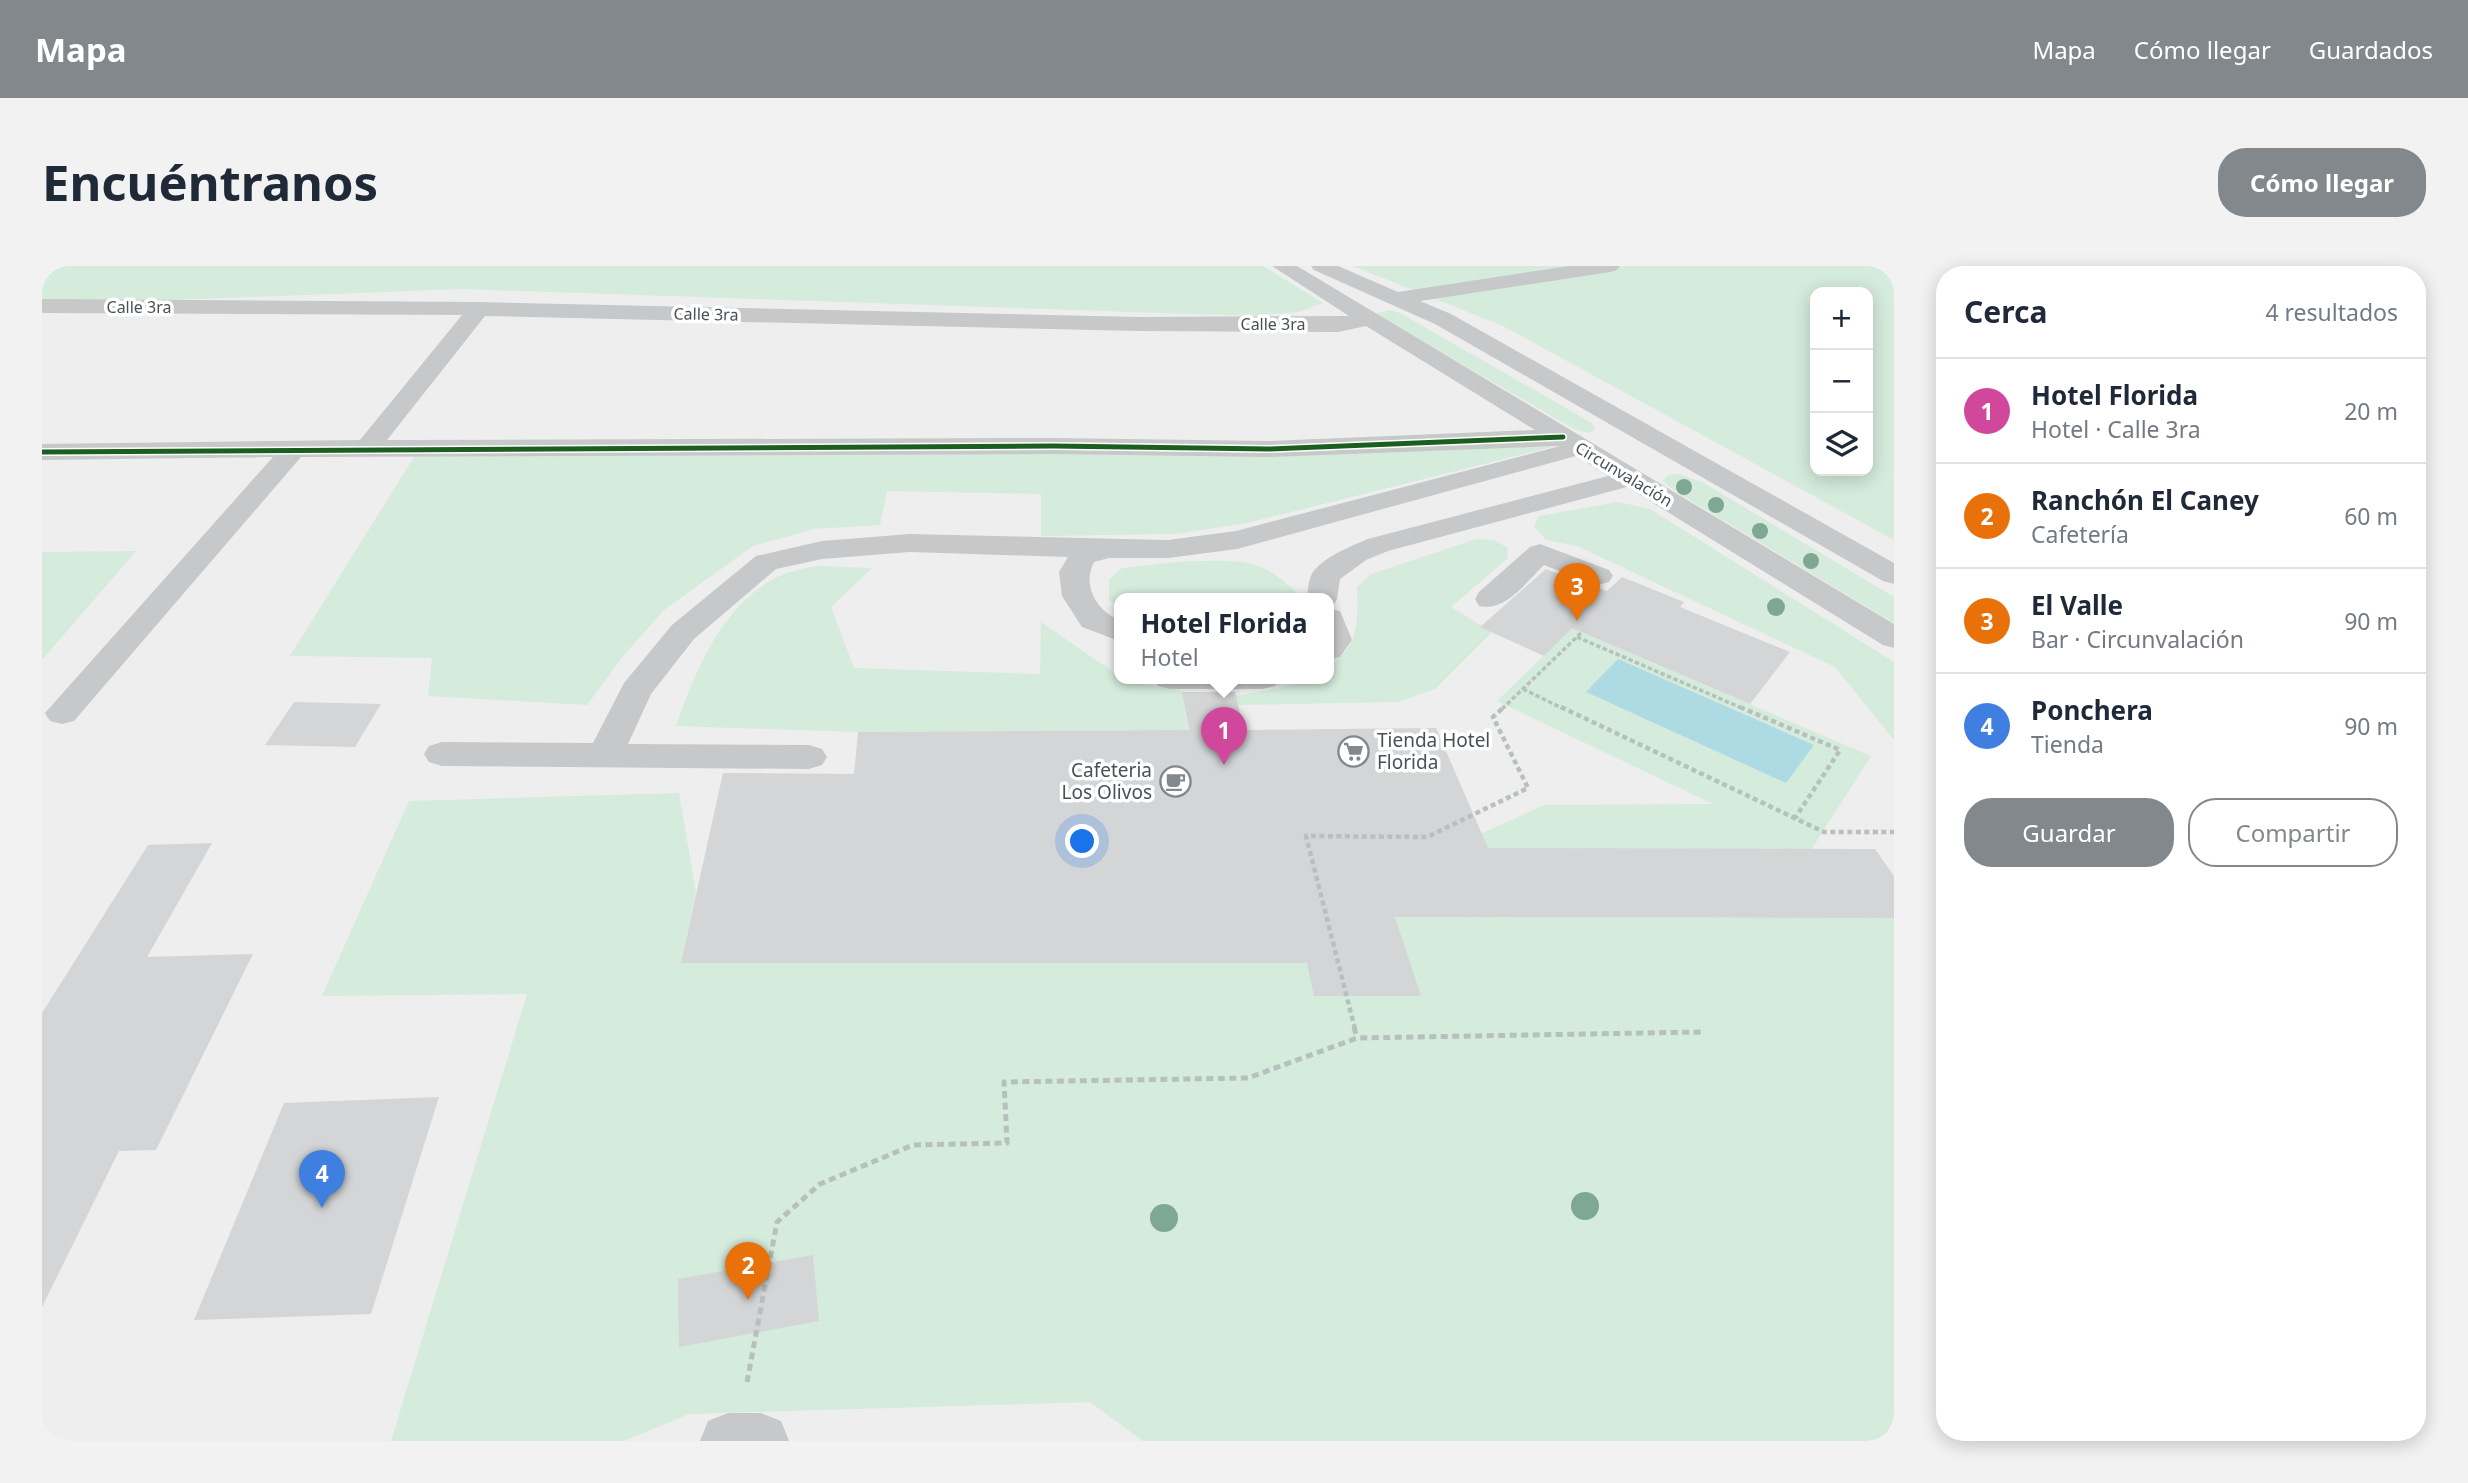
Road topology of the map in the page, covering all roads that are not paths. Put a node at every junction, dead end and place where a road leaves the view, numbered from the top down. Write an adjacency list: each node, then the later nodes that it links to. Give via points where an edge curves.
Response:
1 (1282, 266): 7 (street, Circunvalación)
2 (1321, 266): 4 (street)
3 (1610, 266): 4 (street)
4 (1399, 298): 10 (street)
5 (42, 306): 6 (street, Calle 3ra)
6 (479, 309): 7 (street, Calle 3ra, via 1151,324 1338,325); 9 (street)
7 (1370, 319): 8 (street, Circunvalación)
8 (1572, 442): 9 (street, via 1269,449); 13 (street, Circunvalación); 15 (street, via 1237,540 1168,549)
9 (368, 448): 11 (street)
10 (1672, 448): 13 (street); 17 (street)
11 (294, 449): 12 (street); 24 (street)
12 (42, 452)
13 (1619, 471): 14 (street); 22 (street, Circunvalación)
14 (1486, 516): 16 (street); 19 (street, via 1356,554 1326,575)
15 (1107, 549): 21 (street, via 1083,556 1074,572 1077,596); 26 (street, via 910,543 822,550 766,562 675,642 636,691)
16 (1540, 553): 18 (street); 20 (street)
17 (1894, 575)
18 (1598, 576)
19 (1323, 593)
20 (1490, 599)
21 (1106, 626): 23 (street)
22 (1894, 638)
23 (1114, 644)
24 (62, 713)
25 (442, 754): 26 (street)
26 (604, 755): 27 (street)
27 (809, 757)
28 (736, 1440): 29 (street); 30 (street)
29 (728, 1441)
30 (761, 1441)

